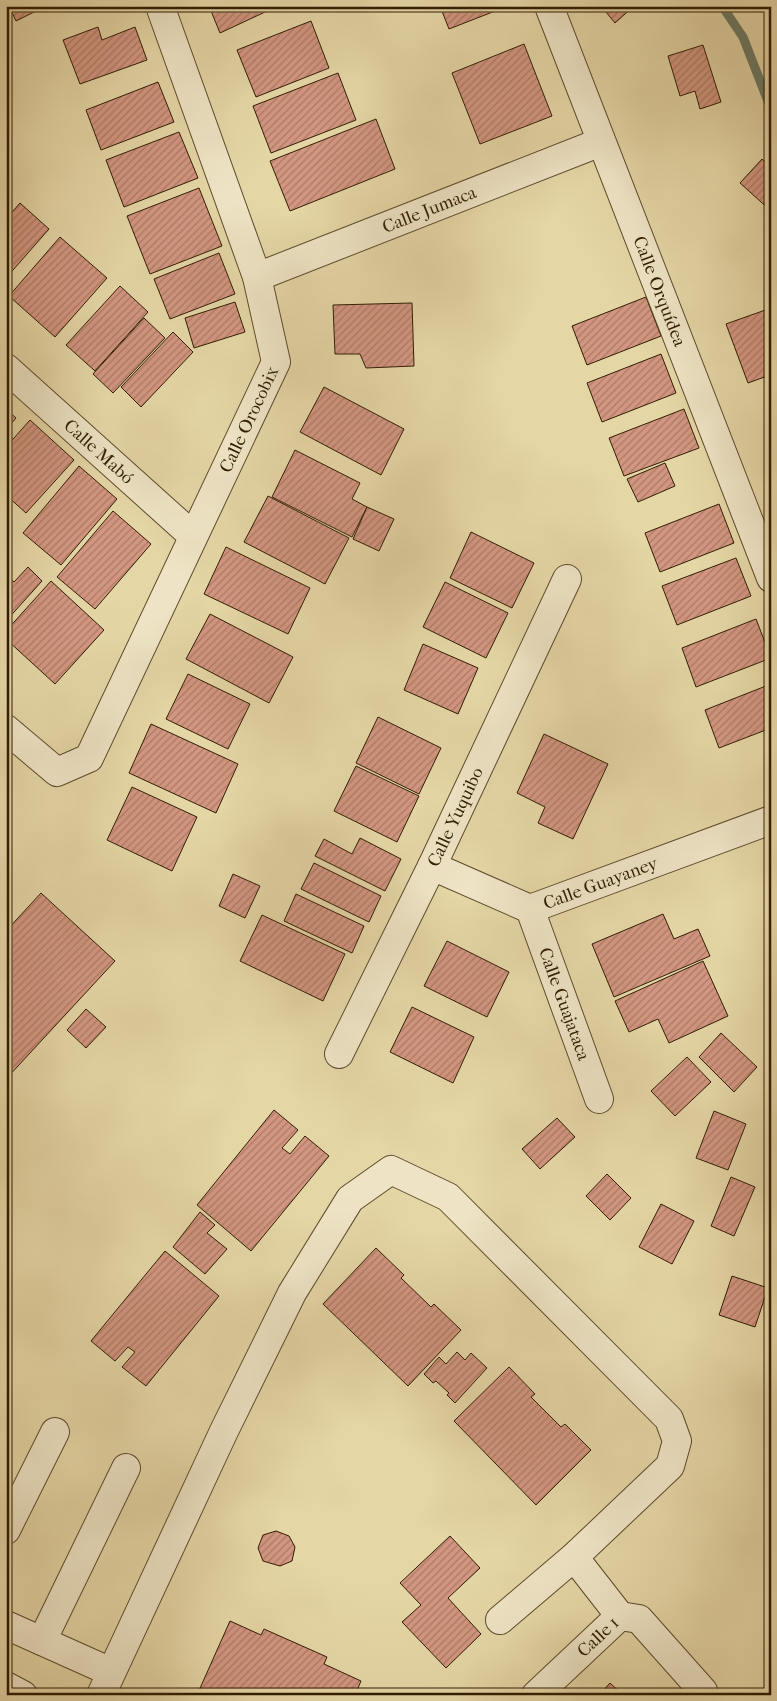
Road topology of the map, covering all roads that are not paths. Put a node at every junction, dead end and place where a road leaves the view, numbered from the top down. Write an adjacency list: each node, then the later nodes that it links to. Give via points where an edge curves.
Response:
1 (160, 6): 4 (street, Calle Orocobix)
2 (549, 6): 3 (street, Calle Orquídea)
3 (600, 142): 4 (street, Calle Jumaca); 7 (street, Calle Orquídea)
4 (257, 277): 6 (street, Calle Orocobix, via 276,362)
5 (6, 368): 6 (street, Calle Mabó)
6 (193, 536): 9 (street, Calle Orocobix, via 88,758 57,772)
7 (771, 578)
8 (567, 579): 11 (street, Calle Yuquibo)
9 (6, 729)
10 (771, 820): 12 (street, Calle Guayaney)
11 (432, 866): 12 (street, Calle Guayaney); 13 (street, Calle Yuquibo)
12 (530, 909): 14 (street, Calle Guajataca)
13 (339, 1054)
14 (599, 1099)
15 (55, 1432): 17 (street)
16 (126, 1468): 22 (street)
17 (6, 1530)
18 (574, 1557): 19 (street); 20 (street); 23 (street, via 670,1466 677,1441 669,1419 448,1197 391,1170 350,1199 292,1293)
19 (620, 1616): 25 (street, Calle 1, via 639,1619); 27 (street, Calle 1)
20 (500, 1620)
21 (6, 1625): 22 (street)
22 (42, 1641): 23 (street)
23 (106, 1684)
24 (6, 1686): 26 (street)
25 (703, 1691)
26 (23, 1695)
27 (536, 1695)

